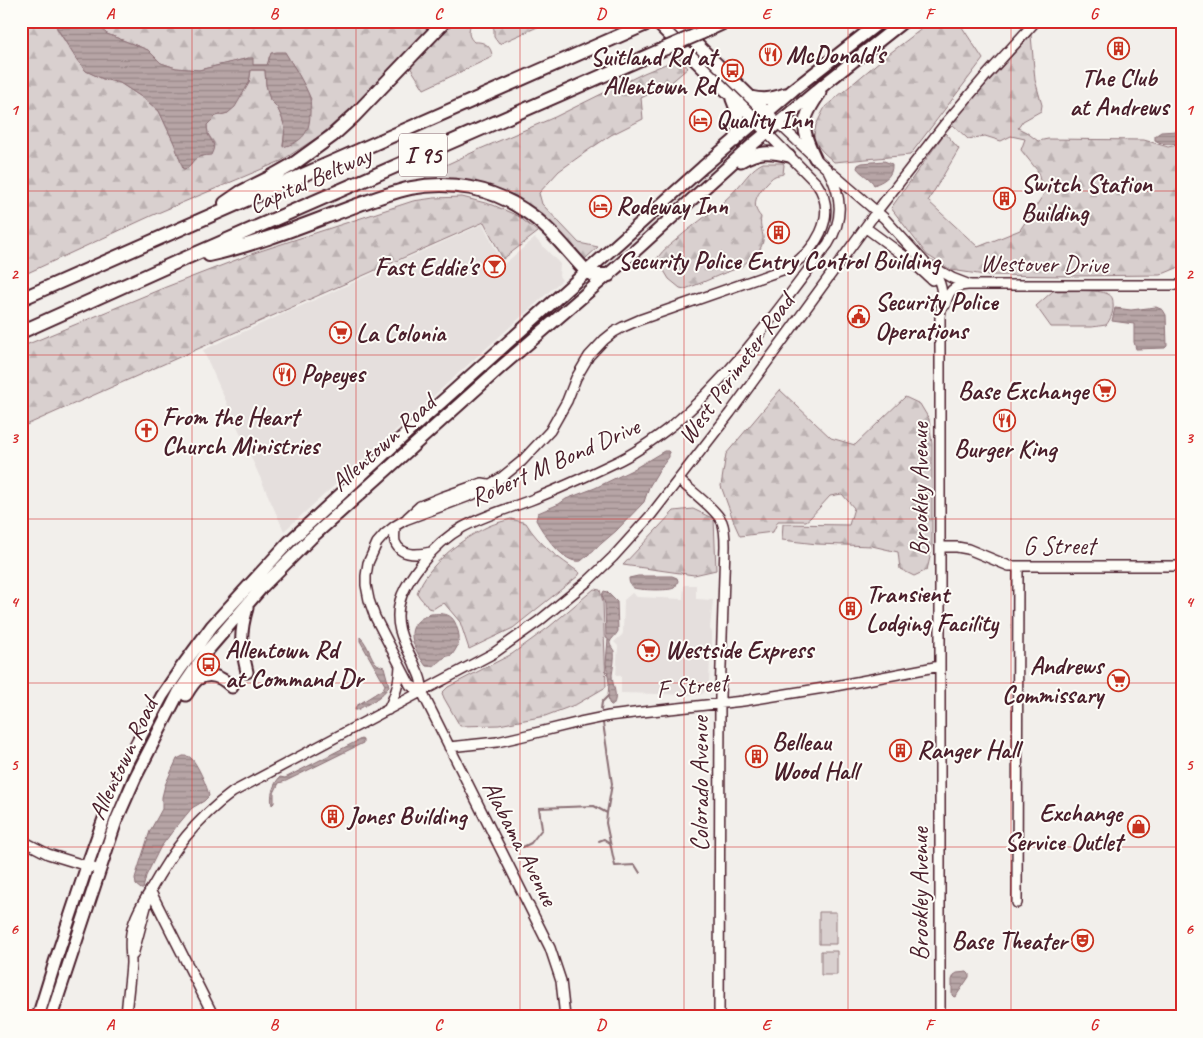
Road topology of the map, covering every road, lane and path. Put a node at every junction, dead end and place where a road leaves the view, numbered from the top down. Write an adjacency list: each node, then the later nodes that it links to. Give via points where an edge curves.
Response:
1 (445, 21): 22 (highway, via 332,136 302,159 241,192)
2 (673, 21): 11 (main road)
3 (727, 21): 24 (highway, Capital Beltway / I 95, bridge)
4 (881, 21): 9 (main road, Allentown Road)
5 (904, 21): 8 (main road, Allentown Road)
6 (1036, 21): 21 (street, West Perimeter Road, via 944,125)
7 (650, 23): 10 (main road); 22 (highway, Capital Beltway / I 95)
8 (832, 78): 14 (main road, Allentown Road); 18 (main road, via 805,119 805,134)
9 (793, 90): 11 (main road, via 770,99); 12 (main road, Allentown Road)
10 (731, 96): 13 (main road); 16 (main road, via 739,116)
11 (749, 97): 12 (main road)
12 (767, 114): 13 (main road, Allentown Road); 14 (main road)
13 (757, 122): 15 (main road); 16 (main road, Allentown Road)
14 (778, 123): 15 (main road, Allentown Road); 18 (street, Robert M Bond Drive)
15 (767, 133): 17 (street, Robert M Bond Drive); 19 (main road, Allentown Road)
16 (735, 141): 26 (main road, Allentown Road)
17 (789, 156): 19 (main road, via 761,153); 36 (street, Robert M Bond Drive, via 817,184 825,200 826,216 821,231 802,258 785,269 640,320 609,336 584,362 561,412 544,438 522,462 472,495)
18 (815, 158): 20 (street, Robert M Bond Drive)
19 (726, 169): 27 (main road, Allentown Road)
20 (828, 170): 21 (street, Westover Drive); 38 (street, Robert M Bond Drive, via 840,206 833,236 741,357 690,411 636,452 532,499 466,524)
21 (877, 212): 23 (street, West Perimeter Road); 25 (street, Westover Drive)
22 (202, 219): 32 (highway, Capital Beltway / I 95)
23 (866, 228): 31 (street, via 926,274); 35 (street, West Perimeter Road)
24 (180, 262): 26 (highway, via 229,250 396,192 441,185 477,189 515,204 548,228); 34 (highway, Capital Beltway / I 95)
25 (928, 266): 28 (street, Westover Drive); 31 (street, Brookley Avenue, via 938,280)
26 (586, 271): 27 (highway, via 595,275); 52 (main road, Allentown Road, via 303,528 212,626 162,696 143,732 117,785)
27 (609, 274): 41 (main road, Allentown Road, via 311,538)
28 (959, 280): 29 (street, Westover Drive); 31 (street)
29 (970, 285): 30 (street, Westover Drive); 33 (street, via 960,285 951,290)
30 (1182, 286)
31 (939, 296): 33 (street, Brookley Avenue)
32 (21, 299)
33 (940, 317): 37 (street, Brookley Avenue)
34 (21, 332)
35 (679, 480): 46 (street, West Perimeter Road, via 613,557 565,601 494,653); 47 (street, Colorado Avenue, via 714,511 725,532)
36 (395, 526): 38 (street, via 395,541 400,549 420,555); 42 (street, Robert M Bond Drive, via 372,552 366,585 375,617)
37 (940, 547): 39 (street, G Street, via 968,549 1003,564); 43 (street, Brookley Avenue)
38 (430, 552): 46 (street, Robert M Bond Drive, via 407,584 398,613 402,640 421,679)
39 (1018, 566): 40 (street, G Street); 55 (street)
40 (1182, 566)
41 (248, 604): 44 (main road, via 241,639); 49 (main road, Allentown Road, via 207,651 179,692)
42 (400, 666): 46 (street, Robert M Bond Drive, via 410,685); 48 (street, via 399,684)
43 (940, 666): 47 (street, F Street); 62 (street, Brookley Avenue)
44 (247, 672)
45 (232, 687): 49 (main road, via 212,676 198,679)
46 (422, 692): 48 (street, West Perimeter Road); 50 (street, Alabama Avenue)
47 (720, 704): 50 (street, F Street, via 609,716 496,742); 61 (street, Colorado Avenue)
48 (388, 710): 54 (street, West Perimeter Road, via 233,792 187,834)
49 (154, 740): 53 (main road, Allentown Road, via 123,805)
50 (450, 746): 60 (street, Alabama Avenue, via 550,948 561,981)
51 (21, 840): 52 (street, via 48,854)
52 (87, 866): 53 (street); 56 (main road, Allentown Road)
53 (100, 870): 57 (main road, Allentown Road)
54 (150, 890): 58 (street, via 131,961); 59 (street)
55 (1017, 903)
56 (38, 1017)
57 (51, 1017)
58 (126, 1017)
59 (214, 1017)
60 (565, 1017)
61 (720, 1017)
62 (940, 1017)

